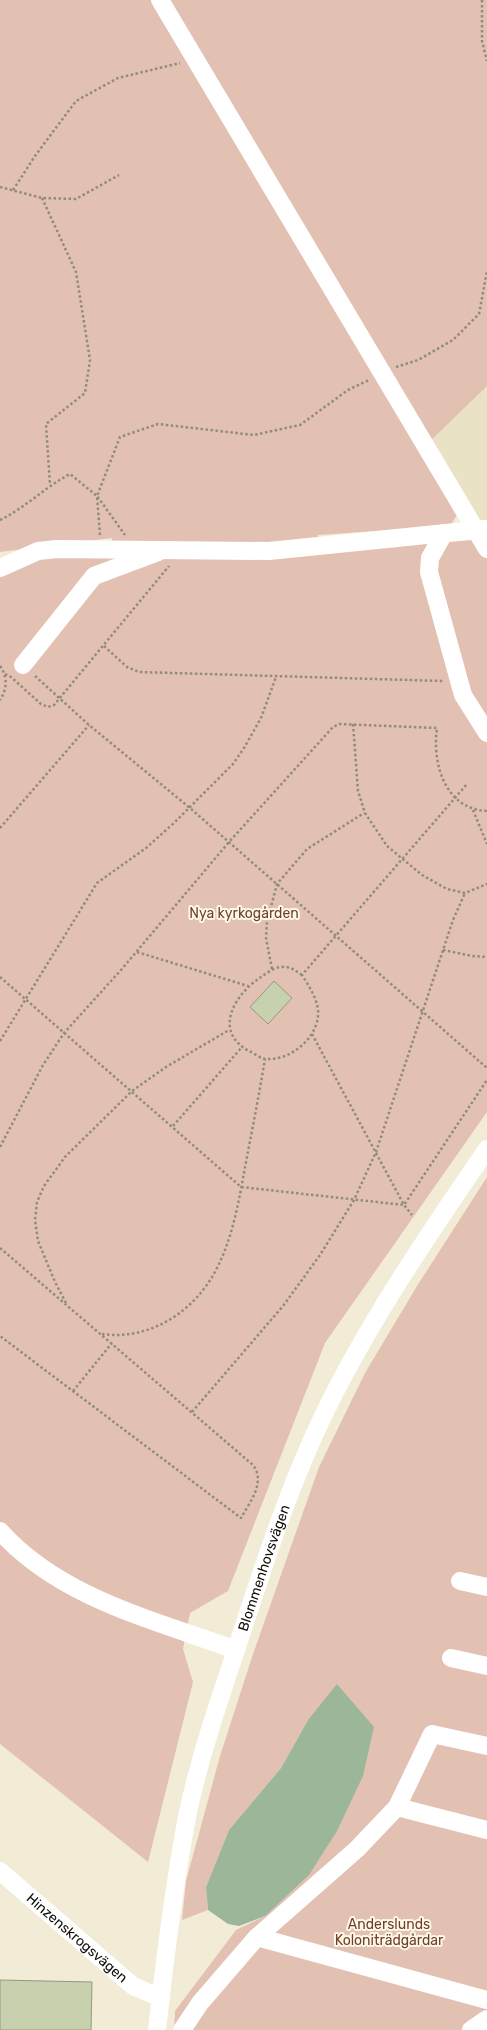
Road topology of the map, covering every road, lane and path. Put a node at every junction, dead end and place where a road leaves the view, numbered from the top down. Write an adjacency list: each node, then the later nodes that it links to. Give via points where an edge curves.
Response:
1 (160, 0): 3 (street)
2 (482, 0): 4 (path, via 482,41)
3 (195, 59): 7 (path, via 118,78 76,101); 10 (street)
4 (487, 61)
5 (119, 175): 8 (path, via 76,199)
6 (0, 187): 7 (path)
7 (13, 190): 8 (path)
8 (42, 198): 11 (path, via 76,272 90,360 85,393 46,424)
9 (487, 271): 10 (path, via 479,314 453,340 418,360)
10 (382, 373): 12 (path, via 348,390 300,425 254,435 158,424 120,436); 14 (street)
11 (50, 485): 12 (path, via 70,474); 13 (path)
12 (97, 496): 16 (path); 17 (path)
13 (0, 520)
14 (482, 530): 15 (street); 18 (street)
15 (444, 533): 19 (street, via 269,551); 26 (street, via 430,558 430,572)
16 (102, 548): 17 (street); 20 (street, via 38,551)
17 (135, 548): 19 (street)
18 (487, 548)
19 (174, 549): 21 (path); 22 (street, via 94,576)
20 (0, 568)
21 (104, 646): 25 (path, via 127,667 139,672); 27 (path)
22 (23, 665): 27 (path)
23 (0, 666): 24 (path)
24 (5, 674): 27 (path, via 41,704 48,707); 28 (path, via 6,686)
25 (276, 677): 26 (path); 34 (path, via 261,718 244,748 233,764)
26 (459, 682): 31 (street, via 470,708)
27 (60, 698): 30 (path)
28 (0, 700)
29 (353, 724): 33 (path, via 437,728 436,752 440,768 444,781); 37 (path, via 356,771); 39 (path, via 338,724 333,728)
30 (88, 725): 34 (path); 38 (path)
31 (487, 733)
32 (467, 784): 33 (path)
33 (456, 798): 35 (path); 41 (path)
34 (190, 808): 39 (path); 53 (path, via 146,848 97,883)
35 (473, 810): 36 (path); 40 (path)
36 (487, 811)
37 (365, 813): 41 (path, via 387,846); 42 (path, via 307,850)
38 (0, 828)
39 (229, 842): 42 (path); 47 (path)
40 (487, 844)
41 (402, 859): 44 (path, via 447,889); 45 (path)
42 (277, 884): 45 (path); 49 (path, via 266,938)
43 (487, 884): 44 (path)
44 (465, 893): 46 (path)
45 (337, 936): 50 (path); 54 (path)
46 (443, 950): 48 (path); 54 (path)
47 (137, 952): 52 (path); 56 (path)
48 (487, 957)
49 (272, 970): 50 (path, via 292,968); 52 (path)
50 (302, 975): 57 (path, via 313,993 318,1010)
51 (0, 977): 53 (path)
52 (248, 986): 55 (path, via 230,1014)
53 (26, 998): 56 (path); 58 (path)
54 (423, 1011): 61 (path); 67 (path)
55 (230, 1030): 59 (path); 63 (path, via 166,1067)
56 (64, 1033): 63 (path); 65 (path, via 43,1065)
57 (312, 1034): 60 (path, via 299,1049 285,1056); 67 (path)
58 (0, 1040)
59 (242, 1047): 60 (path); 64 (path)
60 (266, 1059): 68 (path)
61 (487, 1068)
62 (487, 1080): 70 (path)
63 (132, 1092): 64 (path); 73 (path, via 65,1157 44,1186 38,1202 35,1220 38,1241)
64 (173, 1126): 68 (path)
65 (0, 1147)
66 (487, 1149): 82 (street, Blommenhovsvägen, via 372,1327 317,1430 265,1560)
67 (376, 1152): 69 (path); 70 (path)
68 (241, 1188): 69 (path); 74 (path, via 218,1268 199,1294 173,1319 154,1328 133,1335)
69 (354, 1200): 70 (path); 78 (path, via 283,1306)
70 (404, 1205): 71 (path)
71 (412, 1215)
72 (0, 1248): 73 (path)
73 (68, 1306): 74 (path)
74 (101, 1334): 76 (path)
75 (0, 1336): 77 (path)
76 (112, 1343): 77 (path); 78 (path)
77 (73, 1391): 78 (path, via 241,1518 259,1482 258,1472)
78 (192, 1412)
79 (0, 1531): 82 (street, via 51,1575 104,1602)
80 (460, 1581): 81 (street)
81 (487, 1587)
82 (236, 1650): 90 (street, Blommenhovsvägen, via 189,1810)
83 (451, 1658): 84 (street)
84 (487, 1666)
85 (487, 1746): 86 (street, via 432,1734)
86 (397, 1808): 87 (street); 89 (street, via 357,1849)
87 (487, 1830)
88 (0, 1871): 90 (street, Hinzenskrogsvägen, via 134,1986)
89 (256, 1937): 91 (street); 94 (street, via 200,2003)
90 (161, 1998): 93 (street, Blommenhovsvägen)
91 (487, 2000)
92 (487, 2020): 95 (street)
93 (157, 2030)
94 (182, 2030)
95 (471, 2030)

